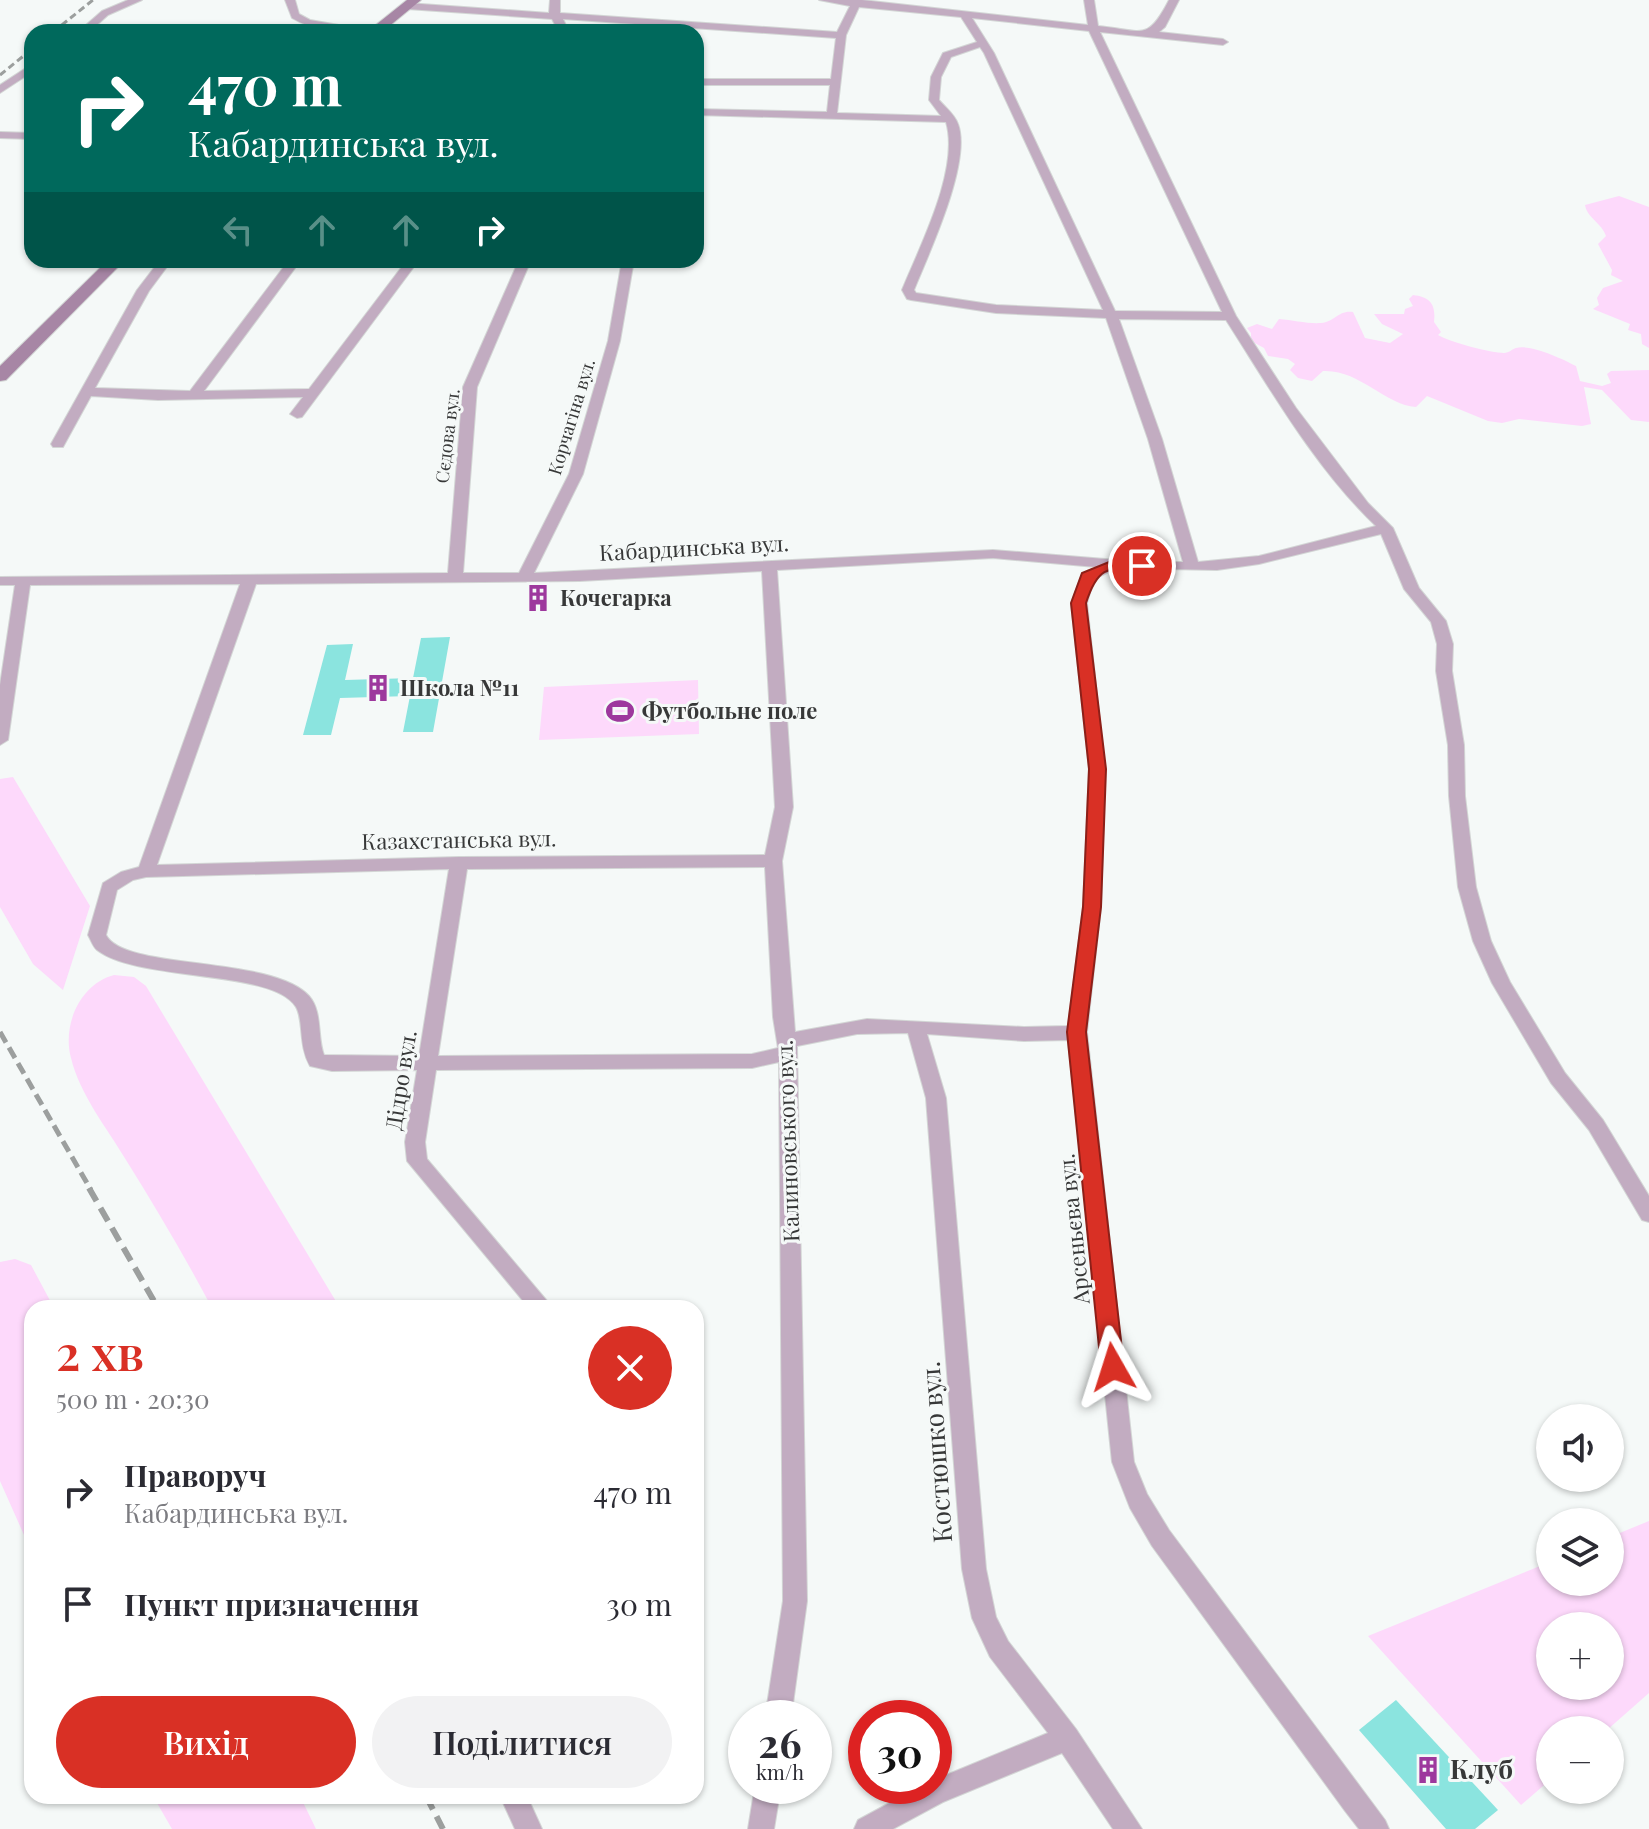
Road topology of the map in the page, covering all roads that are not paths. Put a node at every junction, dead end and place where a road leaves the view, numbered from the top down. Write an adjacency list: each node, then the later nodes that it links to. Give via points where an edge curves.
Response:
1 (137, 0): 13 (street)
2 (290, 0): 14 (street, via 299,19)
3 (555, 0): 12 (street)
4 (824, 0): 8 (street)
5 (1089, 0): 19 (street)
6 (1155, 0): 10 (street)
7 (1174, 0): 10 (street)
8 (857, 1): 11 (street); 20 (street)
9 (411, 3): 12 (street); 15 (main road)
10 (1166, 11): 21 (street, via 1160,27)
11 (965, 16): 19 (street); 23 (street)
12 (557, 18): 16 (street); 17 (street)
13 (92, 24)
14 (323, 24)
15 (384, 24)
16 (560, 24)
17 (657, 24)
18 (704, 27): 20 (street)
19 (1094, 30): 21 (street); 40 (street)
20 (841, 35): 26 (street)
21 (1148, 35): 22 (street)
22 (1223, 42)
23 (983, 43): 30 (street, via 943,60 933,91); 39 (street)
24 (24, 73): 27 (street)
25 (704, 82): 26 (street)
26 (836, 82): 29 (street)
27 (0, 90)
28 (704, 112): 29 (street)
29 (832, 113): 30 (street)
30 (948, 119): 39 (street, via 954,147 946,192 908,290 911,296 996,309)
31 (0, 135): 32 (street)
32 (24, 136)
33 (109, 268): 41 (main road)
34 (160, 268): 42 (street)
35 (289, 268): 44 (street)
36 (407, 268): 43 (street)
37 (522, 268): 52 (street, Сєдова вул., via 470,387)
38 (627, 268): 51 (street, Корчагіна вул., via 614,341 576,474)
39 (1111, 315): 40 (street); 50 (street)
40 (1230, 316): 47 (street, via 1290,410)
41 (0, 376)
42 (87, 392): 44 (street); 46 (street)
43 (312, 393): 44 (street); 45 (street)
44 (194, 395)
45 (297, 414)
46 (58, 444)
47 (1386, 528): 50 (street, Кабардинська вул., via 1240,564); 64 (street, via 1412,589 1438,621 1445,644 1467,887 1482,941 1558,1078 1596,1125)
48 (1114, 564): 49 (street, Кабардинська вул., via 993,554); 50 (street, Кабардинська вул.); 61 (street, Арсеньєва вул., via 1087,577 1079,603 1097,769 1092,907)
49 (769, 565): 51 (street, Кабардинська вул.); 57 (street, Калиновського вул., via 784,807)
50 (1192, 566)
51 (525, 576): 52 (street, Кабардинська вул.)
52 (455, 579): 55 (street, Кабардинська вул.)
53 (0, 581): 54 (street, Кабардинська вул.)
54 (23, 581): 55 (street, Кабардинська вул.); 56 (street)
55 (249, 581): 59 (street)
56 (0, 740)
57 (773, 861): 58 (street, Казахстанська вул.); 62 (street, Калиновського вул.)
58 (459, 863): 59 (street, Казахстанська вул.); 63 (street, Дідро вул.)
59 (146, 871): 63 (street, via 109,887 97,935 102,945 137,959 239,976 294,992 305,1003 310,1051 317,1061)
60 (916, 1029): 61 (street, via 996,1036); 62 (street, via 869,1026); 67 (street, Костюшко вул., via 936,1098 974,1569 984,1618 999,1649)
61 (1077, 1032): 74 (street, Арсеньєва вул., via 1117,1410 1130,1486 1253,1666)
62 (788, 1047): 63 (street, via 752,1061); 66 (street, Калиновського вул., via 795,1601)
63 (428, 1062): 65 (street, Дідро вул., via 415,1142 417,1161)
64 (1649, 1214)
65 (535, 1300)
66 (781, 1700)
67 (1067, 1738): 72 (street, via 934,1793); 73 (street, Костюшко вул.)
68 (517, 1804): 70 (street)
69 (765, 1804): 71 (street)
70 (529, 1829)
71 (761, 1829)
72 (867, 1829)
73 (1129, 1829)
74 (1376, 1829)

